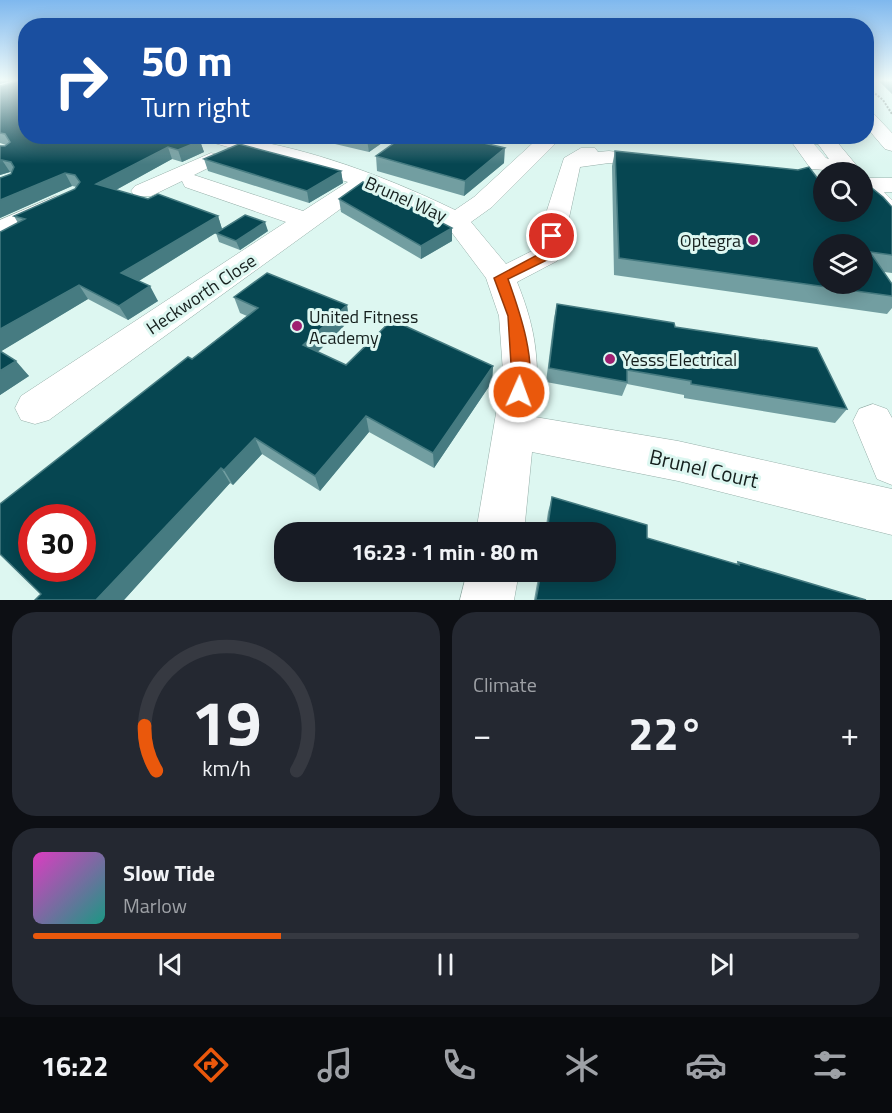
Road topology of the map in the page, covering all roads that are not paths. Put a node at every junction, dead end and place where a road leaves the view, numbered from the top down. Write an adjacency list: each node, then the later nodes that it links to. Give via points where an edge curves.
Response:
1 (874, 115): 2 (street)
2 (892, 115)
3 (874, 123): 8 (street)
4 (239, 144): 7 (street, Brunel Way)
5 (544, 144): 18 (street)
6 (603, 144): 9 (street)
7 (242, 145): 11 (street, Brunel Way); 14 (street)
8 (892, 145)
9 (571, 162): 10 (street, via 609,157); 20 (street, via 546,255)
10 (673, 163)
11 (365, 171): 17 (street, Heckworth Close); 18 (street, Brunel Way)
12 (193, 182): 17 (street)
13 (892, 185): 16 (street, via 864,184)
14 (143, 191)
15 (73, 195): 19 (street)
16 (892, 215)
17 (307, 221): 21 (street, Heckworth Close)
18 (456, 222): 20 (street, Brunel Way)
19 (0, 230)
20 (501, 278): 23 (street, Brunel Way, via 515,316 521,372)
21 (35, 408)
22 (873, 421): 24 (street)
23 (515, 431): 25 (street, Brunel Court, via 678,460); 26 (street, Brunel Way)
24 (892, 465)
25 (892, 512)
26 (501, 522)
27 (491, 582): 28 (street)
28 (487, 600)

